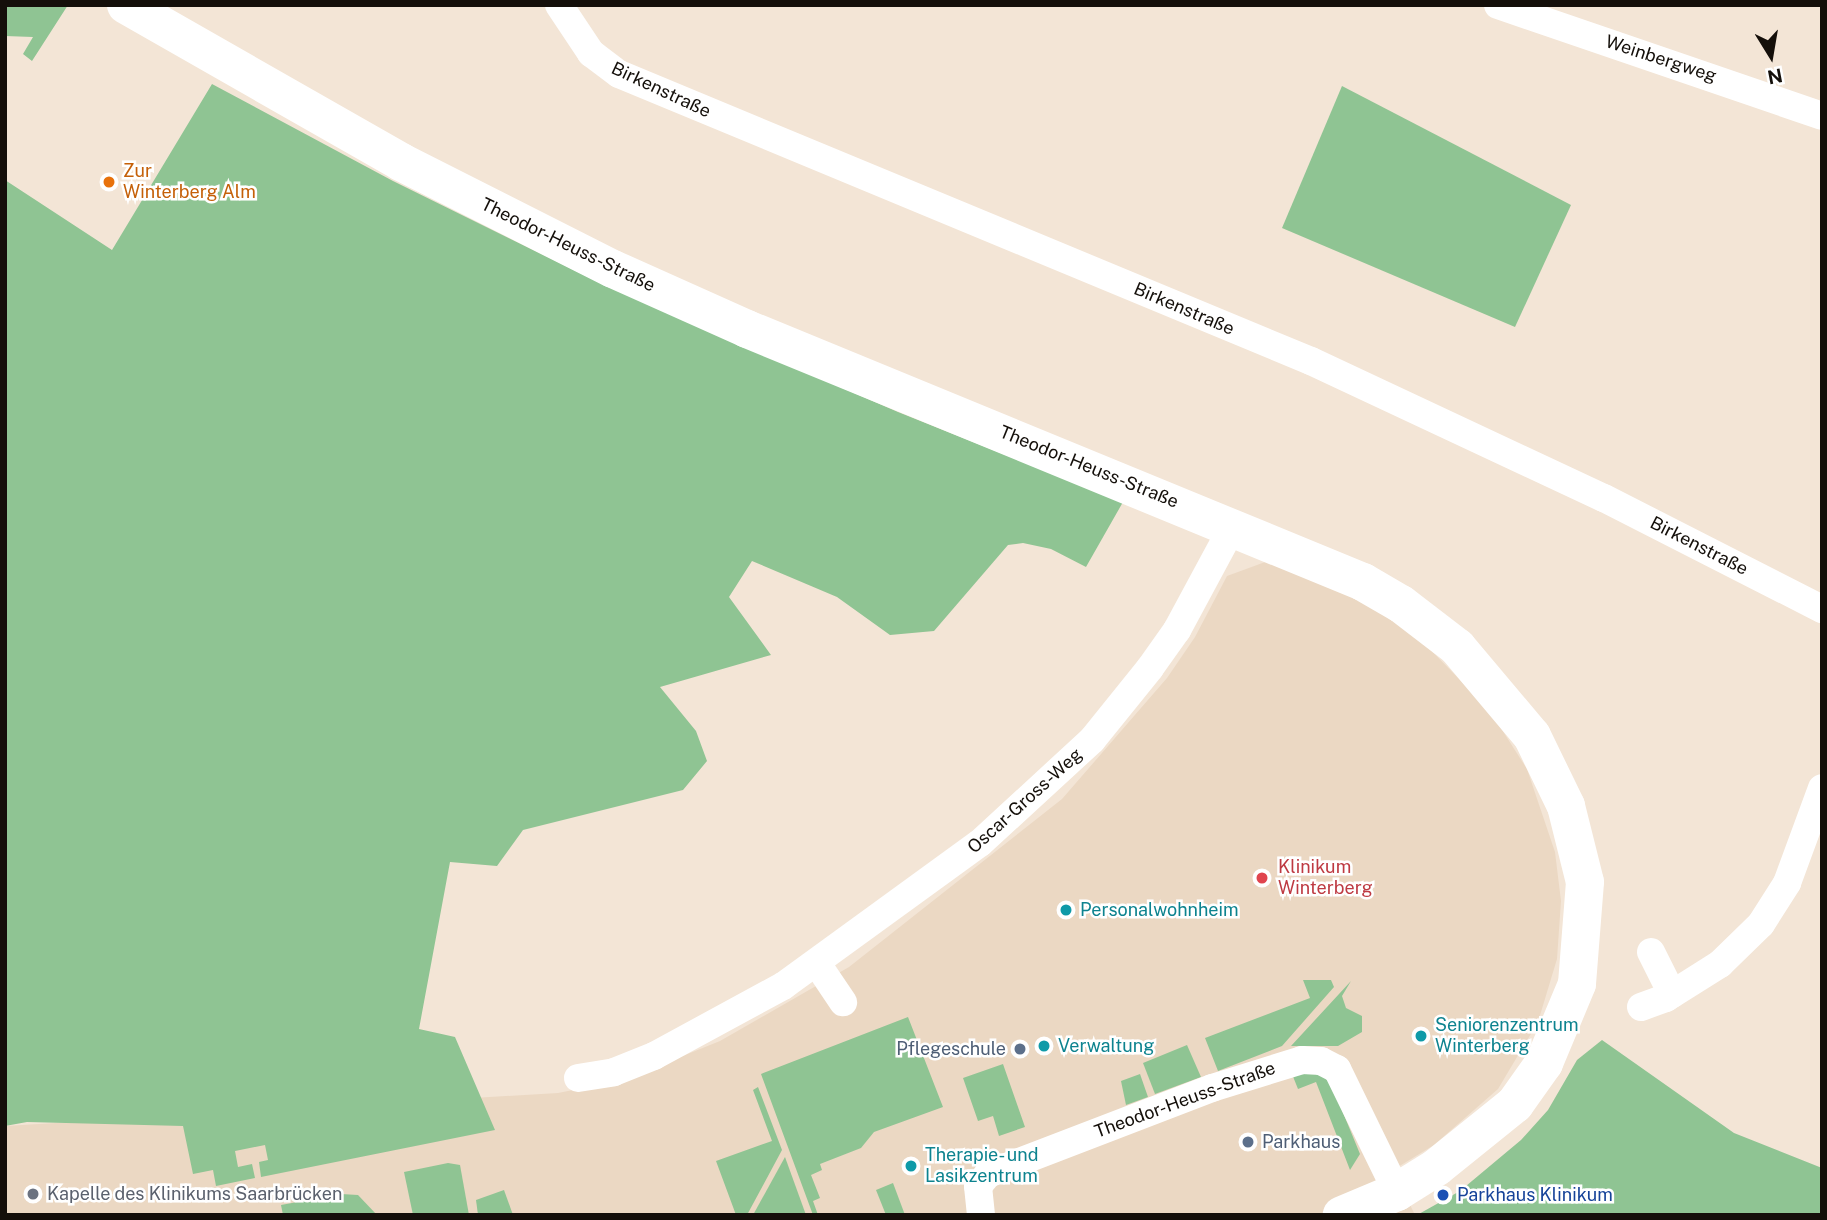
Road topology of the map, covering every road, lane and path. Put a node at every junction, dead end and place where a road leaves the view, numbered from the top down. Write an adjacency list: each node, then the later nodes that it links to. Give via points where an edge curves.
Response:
1 (126, 5): 5 (street, Theodor-Heuss-Straße, via 401,162 613,269 784,344)
2 (559, 5): 6 (street, Birkenstraße, via 591,53 619,74 1383,393)
3 (1498, 5): 4 (street, Weinbergweg)
4 (1822, 116)
5 (1233, 526): 9 (street, Oscar-Gross-Weg, via 1177,630 1093,740 980,844); 14 (street, Theodor-Heuss-Straße, via 1363,582 1457,646 1532,736 1566,806 1579,849 1585,882 1582,951 1567,1014 1544,1063 1515,1104 1492,1125)
6 (1822, 609)
7 (1822, 788): 10 (street, via 1787,883 1761,924 1720,964)
8 (1651, 952): 10 (street)
9 (818, 965): 11 (street); 13 (street, Oscar-Gross-Weg, via 654,1056 614,1072)
10 (1672, 994): 12 (street)
11 (843, 1002)
12 (1641, 1007)
13 (578, 1078)
14 (1397, 1192): 15 (street, Theodor-Heuss-Straße, via 1337,1069 1321,1061 1302,1060 1241,1078 988,1174 978,1186); 16 (street, Theodor-Heuss-Straße)
15 (981, 1215)
16 (1342, 1215)

